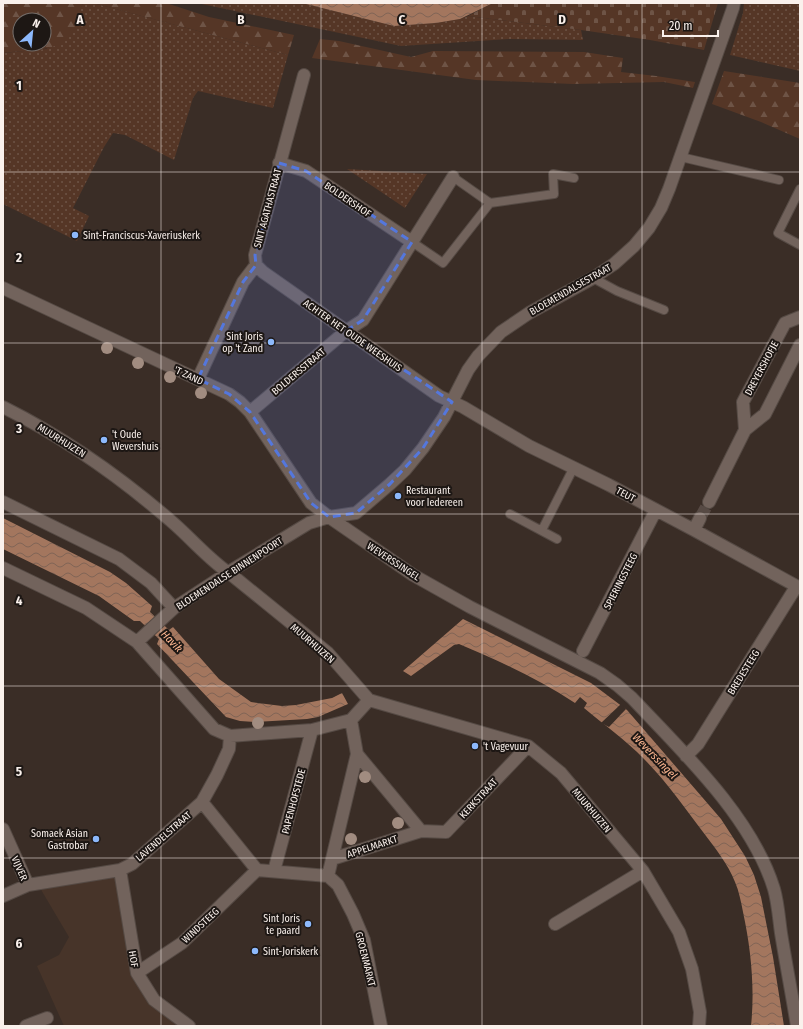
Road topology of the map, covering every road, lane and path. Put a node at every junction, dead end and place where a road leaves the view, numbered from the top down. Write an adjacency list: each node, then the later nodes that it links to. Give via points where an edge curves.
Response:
1 (734, 3): 3 (street, BLOEMENDALSESTRAAT)
2 (304, 75): 4 (street, SINT AGATHASTRAAT)
3 (681, 157): 7 (lane); 13 (street, BLOEMENDALSESTRAAT, via 661,208 649,228 614,264)
4 (279, 163): 10 (street, BOLDERSHOF, via 306,171); 12 (street, SINT AGATHASTRAAT, via 255,255)
5 (453, 177): 9 (lane); 10 (street)
6 (574, 178): 9 (lane, via 553,174 554,194)
7 (779, 180)
8 (800, 190): 11 (lane, via 778,233)
9 (490, 203): 10 (lane, BOLDERSHOF, via 443,263)
10 (412, 242): 17 (street, via 363,320)
11 (800, 245)
12 (256, 265): 17 (street, ACHTER HET OUDE WEESHUIS); 19 (street, via 243,282)
13 (593, 278): 15 (lane); 20 (street, BLOEMENDALSESTRAAT, via 529,313 501,332 468,370)
14 (3, 288): 19 (street, 'T ZAND)
15 (664, 310)
16 (800, 317): 23 (street, DREYERSHOFJE, via 784,323 743,402)
17 (346, 331): 20 (street, ACHTER HET OUDE WEESHUIS, via 439,396); 22 (street, BOLDERSSTRAAT)
18 (800, 345): 23 (street, DREYERSHOFJE, via 765,414)
19 (198, 379): 22 (street, 'T ZAND, via 230,394)
20 (452, 402): 24 (street, TEUT, via 529,446); 29 (street, BLOEMENDALSESTRAAT, via 423,448 395,480 356,513)
21 (3, 407): 35 (street, MUURHUIZEN, via 60,438 122,481)
22 (250, 412): 29 (street, 'T ZAND, via 310,503)
23 (744, 430): 26 (street, DREYERSHOFJE)
24 (574, 467): 27 (street, TEUT); 31 (lane)
25 (3, 502): 37 (street, via 119,559 151,583)
26 (709, 502)
27 (656, 510): 32 (street, TEUT); 39 (street, SPIERINGSTEEG)
28 (510, 514): 31 (lane)
29 (329, 517): 35 (street, BLOEMENDALSE BINNENPOORT, via 309,523); 46 (street, WEVERSSINGEL, via 413,575 600,672 632,698)
30 (700, 518): 32 (street)
31 (542, 530): 33 (lane)
32 (694, 530): 36 (street, TEUT)
33 (557, 539)
34 (3, 568): 38 (street, via 86,608)
35 (228, 572): 37 (street, BLOEMENDALSE BINNENPOORT); 40 (street, MUURHUIZEN, via 328,653)
36 (798, 588): 46 (street, BREDESTEEG, via 698,744)
37 (174, 608): 38 (street, BLOEMENDALSE BINNENPOORT)
38 (137, 642): 43 (street, via 214,729)
39 (583, 651)
40 (369, 700): 41 (street); 44 (street, MUURHUIZEN)
41 (351, 720): 42 (street); 45 (street, APPELMARKT)
42 (312, 730): 43 (street); 53 (street, PAPENHOFSTEDE)
43 (230, 736): 47 (street, LAVENDELSTRAAT, via 229,749)
44 (528, 746): 49 (street, KERKSTRAAT, via 446,832); 54 (street, MUURHUIZEN, via 561,774)
45 (357, 754): 49 (street, APPELMARKT); 50 (street, APPELMARKT)
46 (686, 756): 65 (street, WEVERSSINGEL, via 736,816 766,868 774,890)
47 (202, 802): 51 (street, LAVENDELSTRAAT, via 132,864); 52 (street)
48 (3, 828): 56 (street, VIJVER)
49 (421, 831): 50 (street, APPELMARKT)
50 (332, 859): 55 (street)
51 (120, 870): 56 (street, LAVENDELSTRAAT); 59 (street, HOF)
52 (257, 870): 53 (street); 59 (street, WINDSTEEG, via 182,943)
53 (274, 871): 55 (street)
54 (643, 871): 58 (street); 64 (street, MUURHUIZEN, via 679,932 692,968 700,1012)
55 (328, 876): 63 (street, GROENMARKT, via 338,885 364,940)
56 (28, 885): 57 (street, LAVENDELSTRAAT)
57 (3, 896)
58 (555, 924)
59 (137, 973): 62 (street, HOF, via 154,1000)
60 (47, 1018): 61 (street)
61 (26, 1026)
62 (189, 1026)
63 (381, 1026)
64 (699, 1026)
65 (798, 1026)

